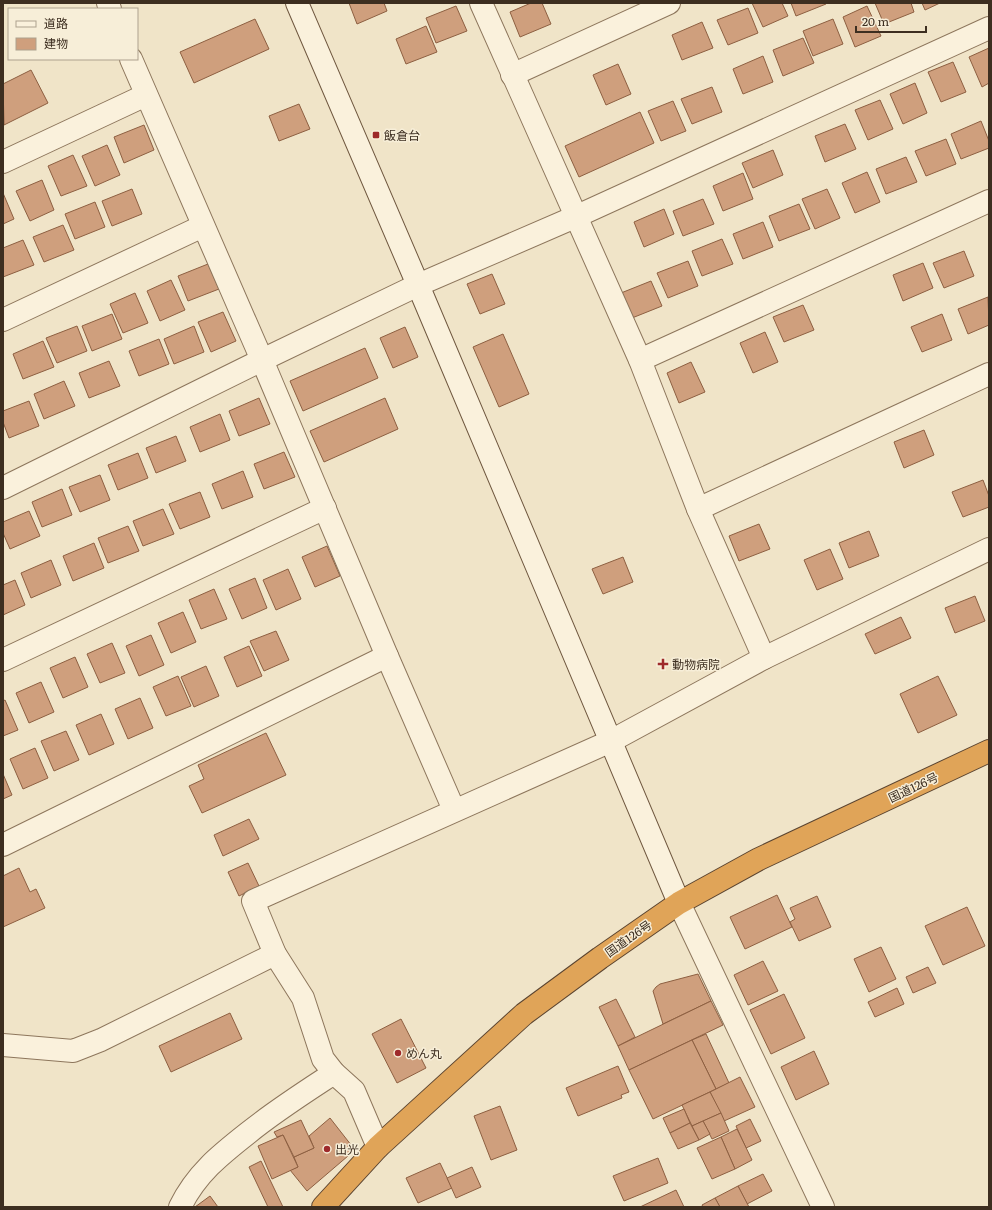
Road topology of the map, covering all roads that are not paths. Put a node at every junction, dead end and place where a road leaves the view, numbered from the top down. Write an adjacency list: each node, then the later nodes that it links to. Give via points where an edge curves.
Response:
1 (297, 3): 12 (street)
2 (481, 3): 6 (street)
3 (669, 3): 6 (street)
4 (989, 28): 10 (street)
5 (131, 60): 7 (street)
6 (512, 74): 10 (street)
7 (146, 95): 8 (street); 11 (street)
8 (3, 162)
9 (989, 201): 15 (street)
10 (575, 217): 12 (street); 15 (street)
11 (203, 226): 13 (street); 14 (street)
12 (418, 285): 14 (street); 24 (street)
13 (3, 320)
14 (262, 360): 17 (street); 18 (street)
15 (640, 360): 19 (street)
16 (989, 374): 19 (street)
17 (3, 488)
18 (325, 508): 21 (street); 23 (street)
19 (698, 509): 22 (street)
20 (989, 549): 22 (street)
21 (387, 656): 26 (street); 27 (street)
22 (764, 658): 24 (street)
23 (3, 660)
24 (610, 741): 26 (street); 28 (street)
25 (989, 751): 28 (highway, 国道126号, via 759,859)
26 (454, 810): 29 (street, via 253,901)
27 (3, 845)
28 (679, 902): 32 (highway, 国道126号, via 524,1014); 35 (street)
29 (275, 954): 30 (street, via 101,1040 73,1051); 31 (street, via 303,998 323,1059)
30 (3, 1045)
31 (334, 1073): 32 (street, via 354,1091); 33 (street, via 272,1114 222,1153 204,1170)
32 (378, 1147): 34 (highway, 国道126号)
33 (180, 1207)
34 (322, 1207)
35 (823, 1207)

